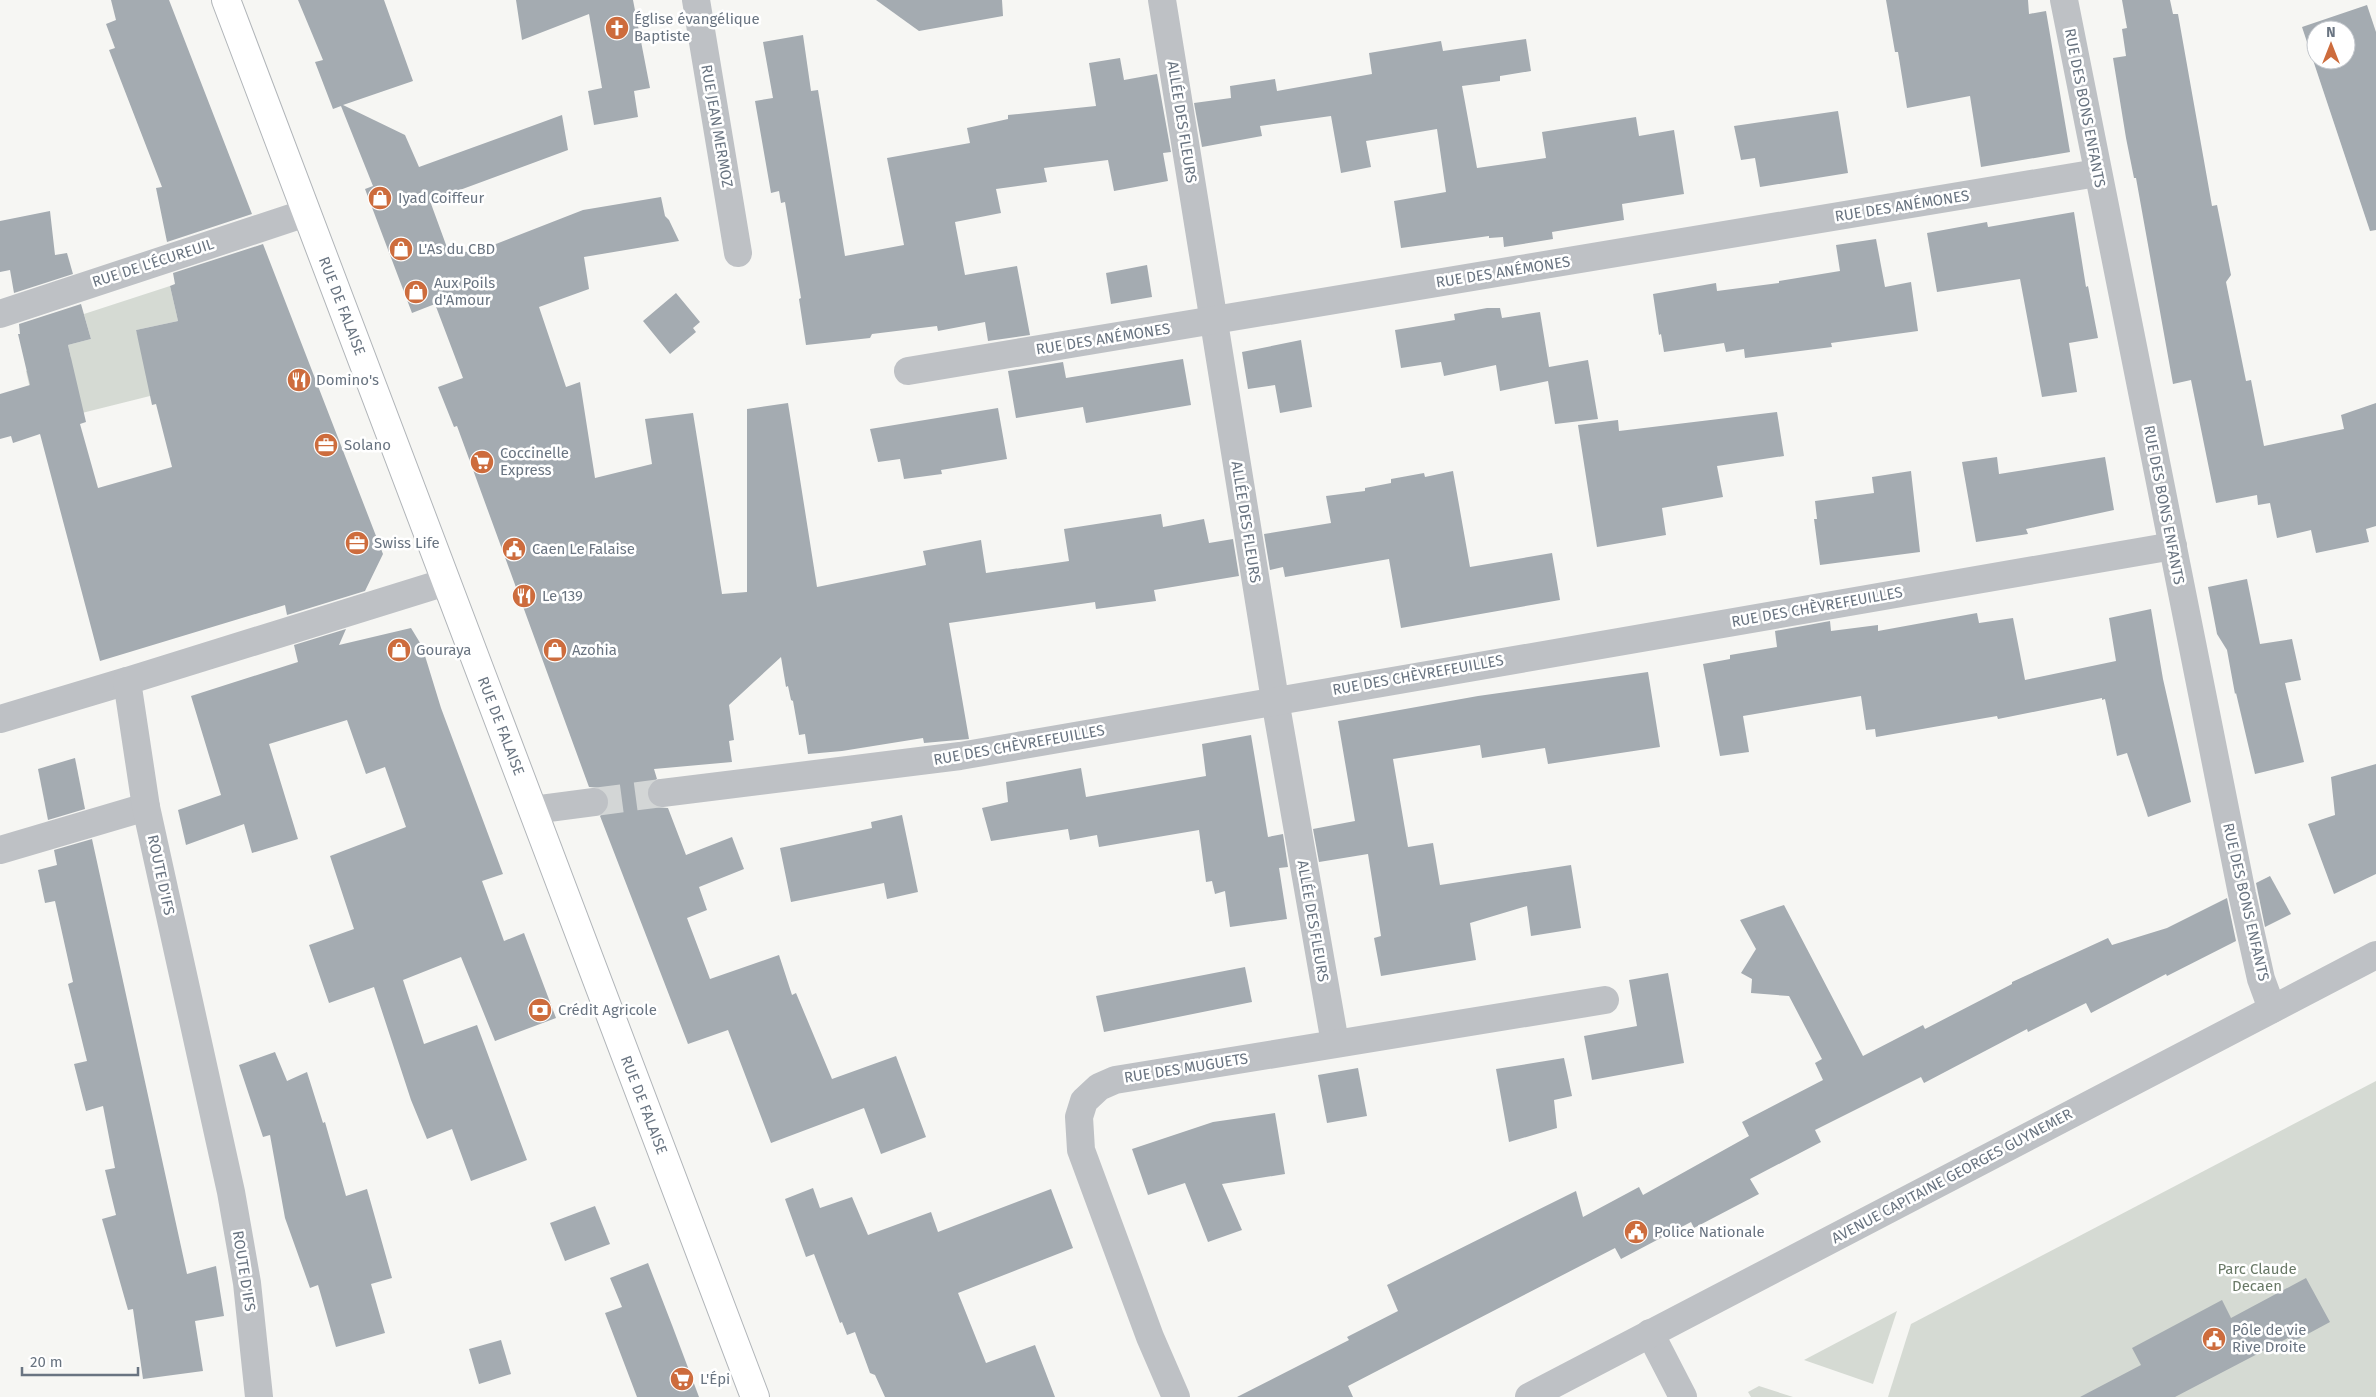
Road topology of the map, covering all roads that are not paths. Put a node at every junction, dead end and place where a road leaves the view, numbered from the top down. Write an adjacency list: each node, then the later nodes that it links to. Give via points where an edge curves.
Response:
1 (226, 0): 6 (main road, RUE DE FALAISE)
2 (696, 0): 7 (street, RUE JEAN MERMOZ)
3 (1162, 0): 9 (street, ALLÉE DES FLEURS)
4 (2064, 0): 5 (street, RUE DES BONS ENFANTS)
5 (2097, 173): 9 (street, RUE DES ANÉMONES); 11 (street, RUE DES BONS ENFANTS)
6 (306, 213): 8 (street, RUE DE L'ÉCUREUIL); 12 (main road, RUE DE FALAISE)
7 (738, 253)
8 (0, 314)
9 (1214, 320): 10 (street, RUE DES ANÉMONES); 14 (street, ALLÉE DES FLEURS)
10 (908, 371)
11 (2172, 546): 14 (street, RUE DES CHÈVREFEUILLES); 23 (street, RUE DES BONS ENFANTS, via 2250,934)
12 (446, 582): 13 (street); 19 (main road, RUE DE FALAISE)
13 (127, 681): 15 (street); 18 (street, ROUTE D'IFS)
14 (1275, 700): 16 (street, RUE DES CHÈVREFEUILLES, via 960,756); 24 (street, ALLÉE DES FLEURS)
15 (0, 719)
16 (662, 793)
17 (594, 802): 19 (street)
18 (146, 807): 20 (street); 26 (street, ROUTE D'IFS, via 232,1201 247,1284)
19 (533, 810): 27 (main road, RUE DE FALAISE)
20 (0, 850)
21 (2376, 955): 23 (street, AVENUE CAPITAINE GEORGES GUYNEMER)
22 (1605, 1000): 24 (street, RUE DES MUGUETS)
23 (2272, 1009): 25 (street, AVENUE CAPITAINE GEORGES GUYNEMER)
24 (1335, 1043): 28 (street, RUE DES MUGUETS, via 1115,1080 1099,1087 1084,1101 1079,1133 1085,1166)
25 (1650, 1333): 29 (street, AVENUE CAPITAINE GEORGES GUYNEMER); 30 (street)
26 (259, 1397)
27 (755, 1397)
28 (1176, 1397)
29 (1529, 1397)
30 (1683, 1397)

